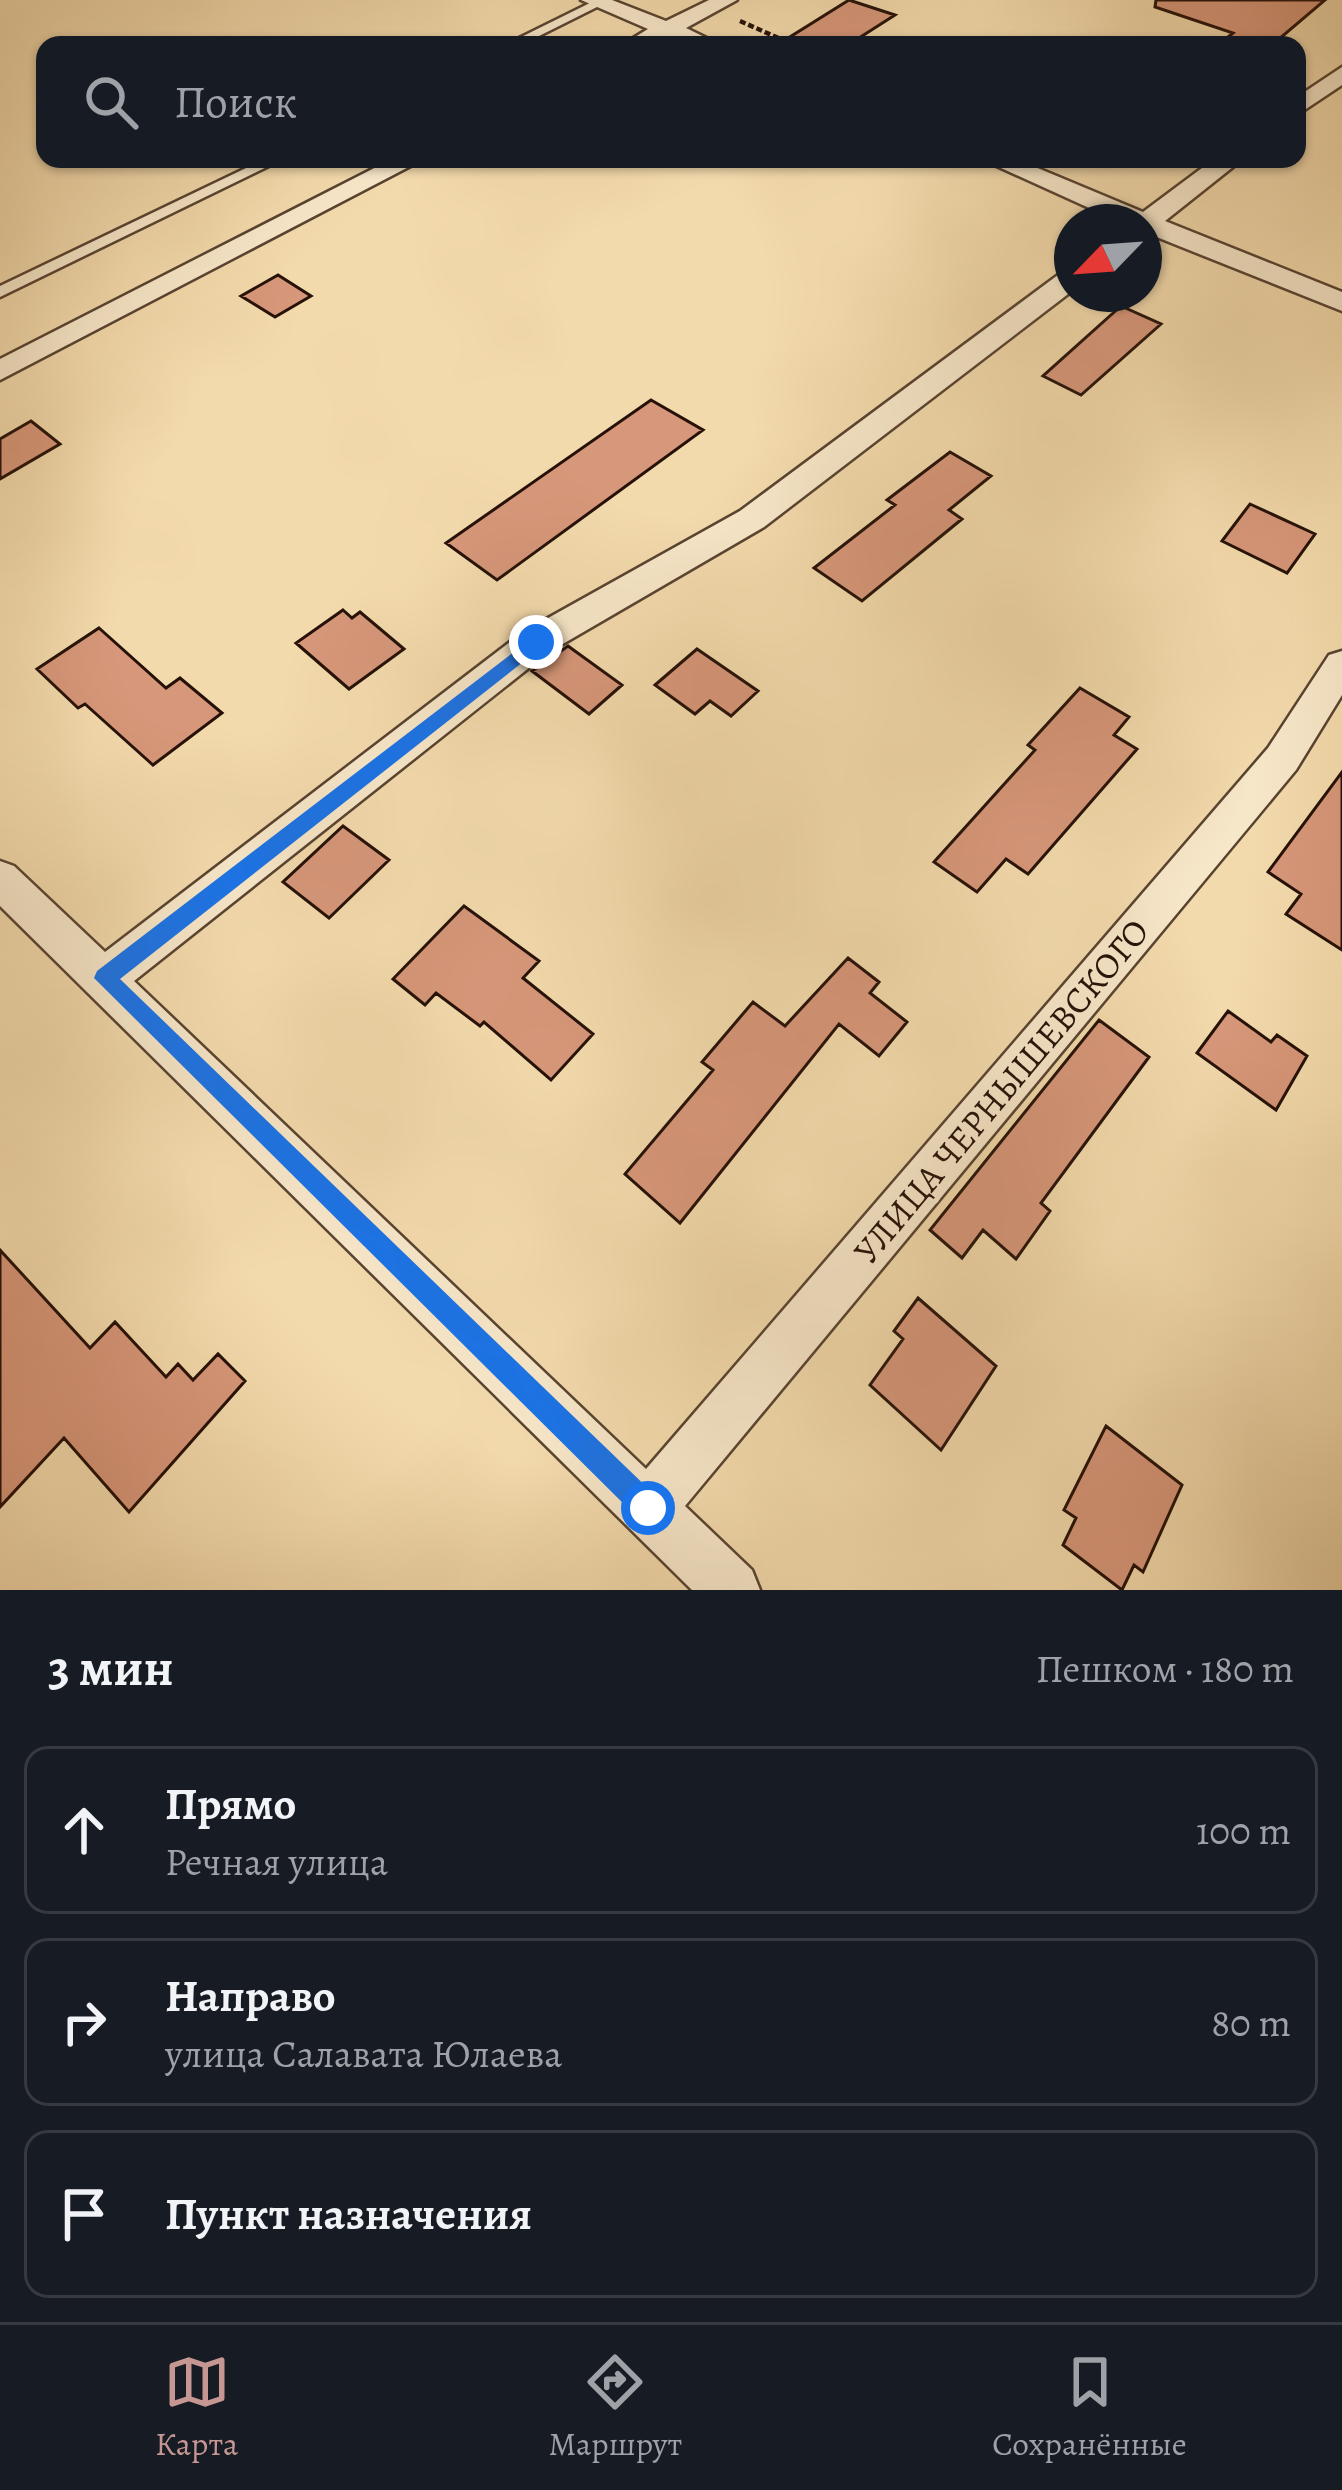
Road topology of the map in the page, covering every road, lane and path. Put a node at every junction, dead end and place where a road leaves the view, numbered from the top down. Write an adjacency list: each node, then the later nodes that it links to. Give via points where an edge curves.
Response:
1 (599, 1): 3 (street); 4 (lane)
2 (718, 4): 3 (street); 7 (path)
3 (666, 28): 5 (street); 6 (street)
4 (529, 36)
5 (650, 36)
6 (687, 36)
7 (777, 36)
8 (1342, 74): 9 (street)
9 (1306, 101)
10 (257, 168): 17 (lane)
11 (394, 168): 20 (street)
12 (1015, 168): 14 (street)
13 (1218, 168): 15 (street)
14 (1099, 204)
15 (1162, 210)
16 (1162, 230): 19 (street)
17 (0, 292)
18 (1054, 292): 23 (street, via 752,519 536,642)
19 (1342, 302)
20 (0, 370)
21 (1342, 665): 24 (street, УЛИЦА ЧЕРНЫШЕВСКОГО, via 1282,759)
22 (0, 879): 23 (street)
23 (105, 978): 24 (street)
24 (648, 1508): 25 (street)
25 (732, 1590)

